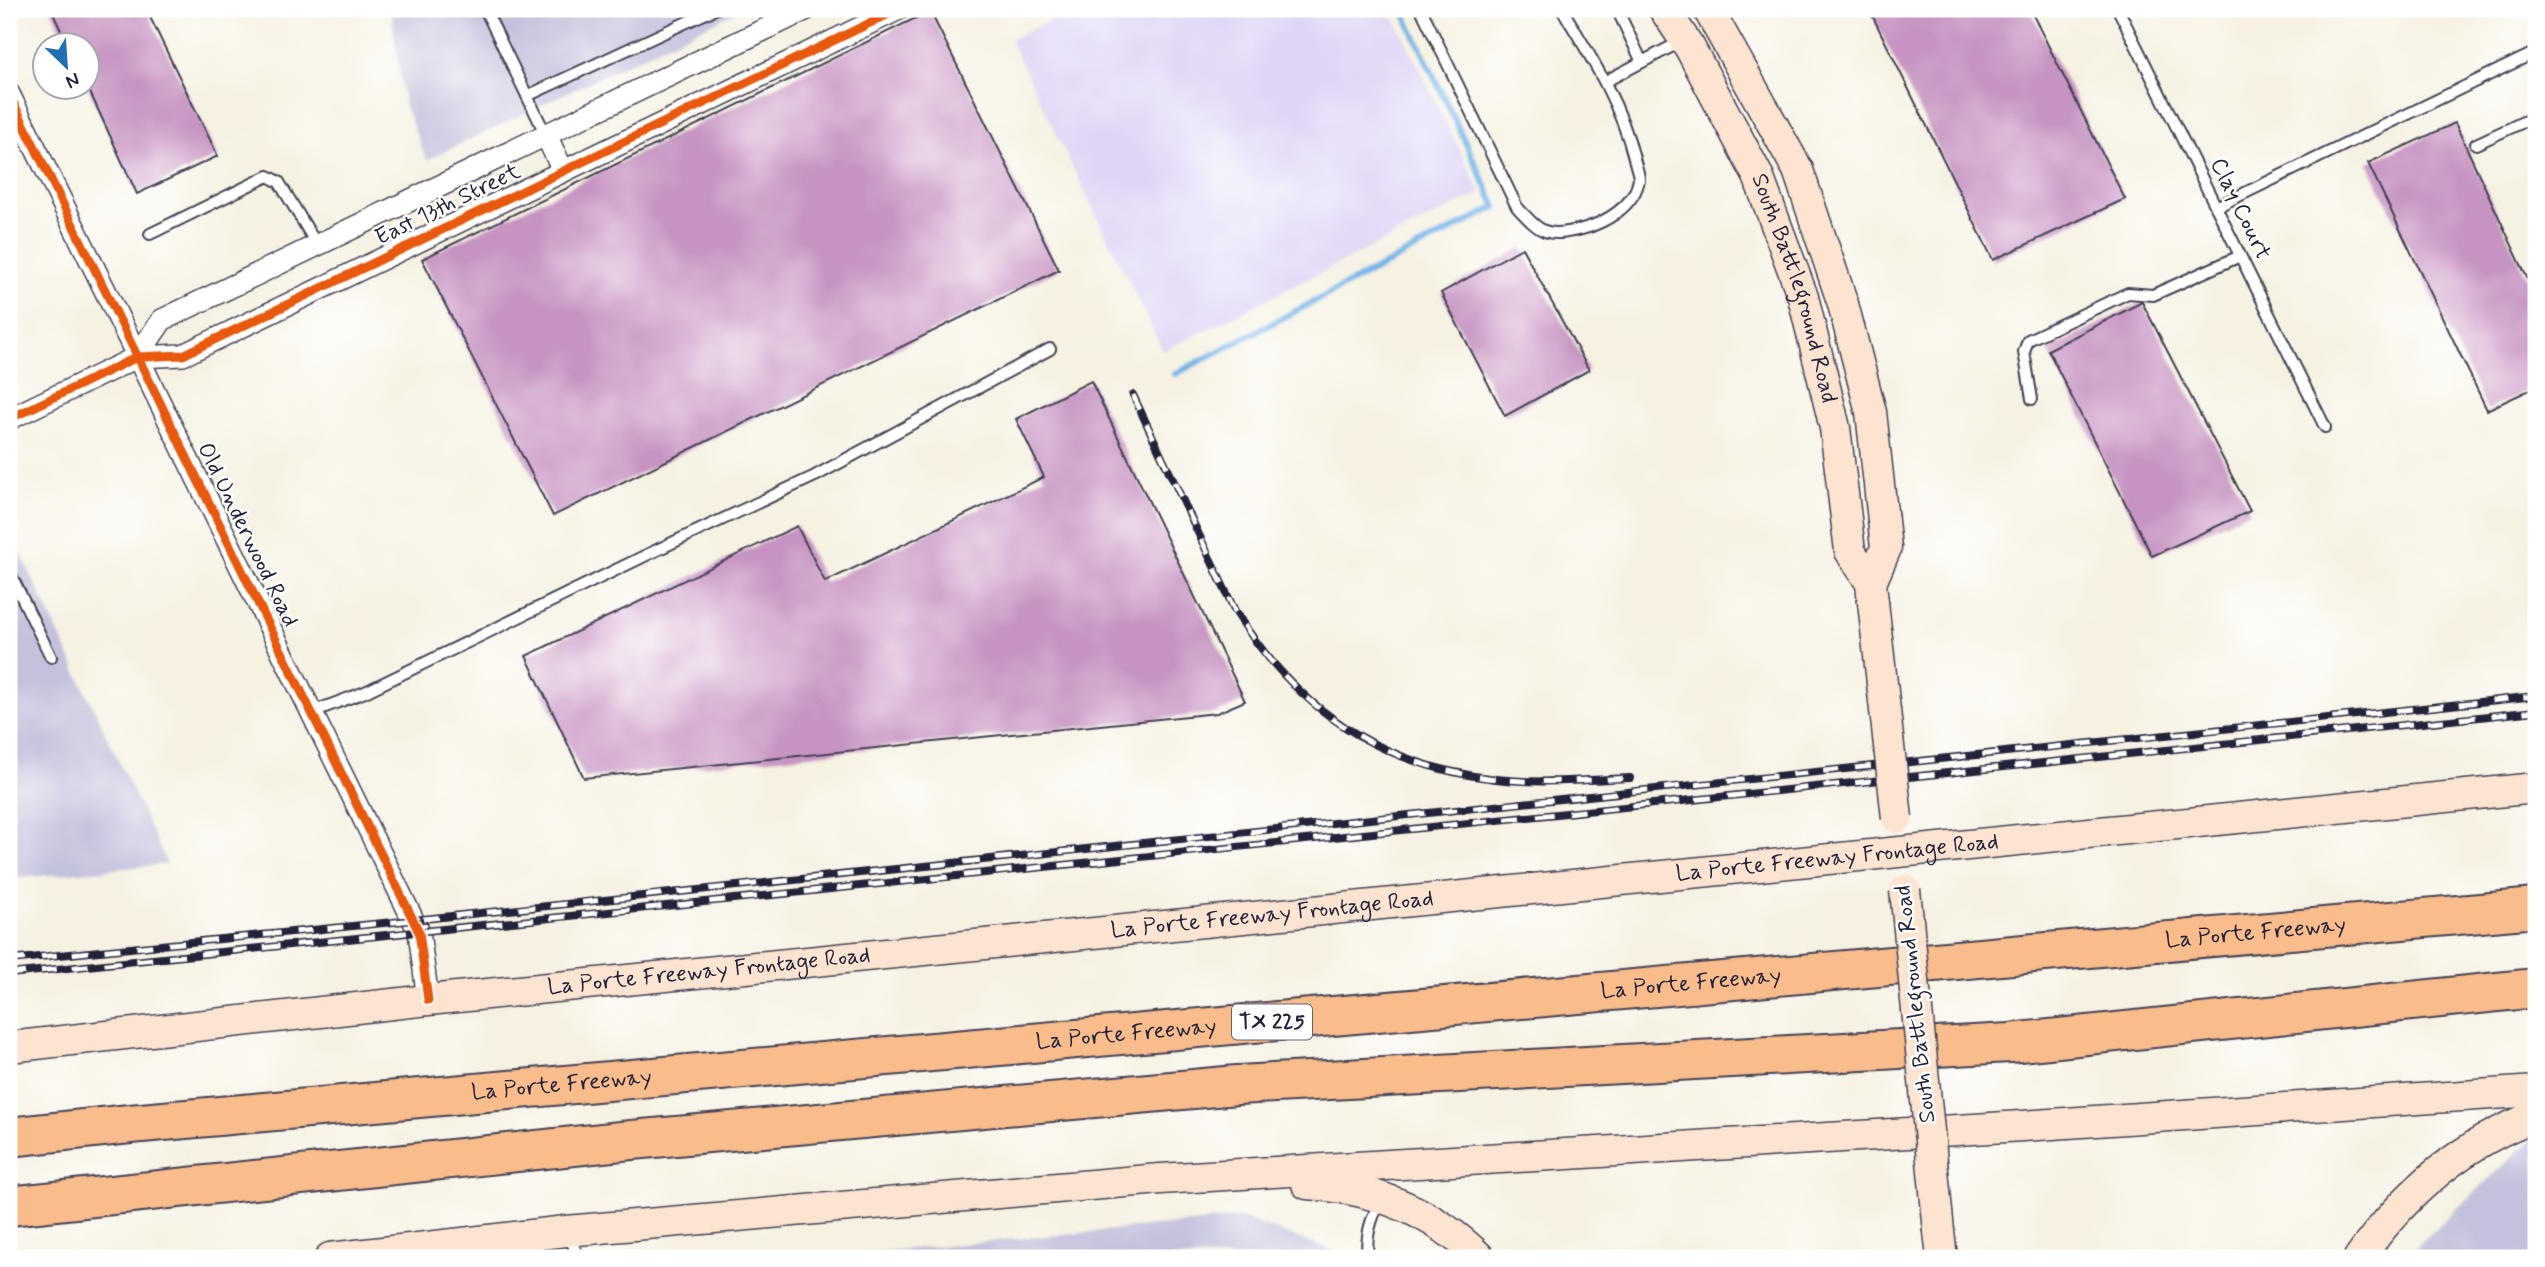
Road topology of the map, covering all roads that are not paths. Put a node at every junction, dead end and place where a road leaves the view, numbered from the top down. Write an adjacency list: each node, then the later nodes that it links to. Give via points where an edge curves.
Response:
1 (485, 9): 16 (lane)
2 (715, 9): 16 (lane)
3 (807, 9): 18 (street, East 13th Street)
4 (899, 9): 20 (street, East 13th Street)
5 (1421, 9): 14 (lane, via 1517,207 1537,229 1559,235 1591,227 1627,205 1639,178 1627,130)
6 (1562, 9): 14 (lane)
7 (1617, 9): 13 (lane)
8 (1664, 9): 11 (main road, South Battleground Road)
9 (1707, 9): 31 (main road, South Battleground Road, via 1798,170 1843,304 1871,412 1886,548)
10 (2118, 9): 21 (lane, Clay Court)
11 (1685, 40): 13 (lane); 31 (main road, South Battleground Road, via 1758,176 1803,297 1835,428 1850,551)
12 (2536, 52): 21 (lane)
13 (1642, 62): 14 (lane)
14 (1606, 81)
15 (9, 94): 26 (street, Old Underwood Road)
16 (527, 96): 18 (lane)
17 (2536, 116): 19 (lane)
18 (546, 135): 20 (street); 23 (street, East 13th Street)
19 (2476, 144)
20 (563, 171): 26 (street, East 13th Street, via 183,355)
21 (2216, 207): 24 (lane, Clay Court)
22 (150, 234): 23 (lane, via 268,176 279,182)
23 (317, 245): 26 (street, East 13th Street, via 162,320)
24 (2240, 256): 27 (lane, via 2153,295 2128,293 2028,340 2024,352); 29 (lane, Clay Court)
25 (1050, 349): 33 (lane, via 814,476 365,692)
26 (137, 357): 28 (street, East 13th Street); 33 (street, Old Underwood Road)
27 (2032, 399)
28 (9, 419)
29 (2325, 427)
30 (9, 571): 32 (lane)
31 (1872, 593): 35 (main road, South Battleground Road, bridge)
32 (51, 657)
33 (312, 712): 38 (street, Old Underwood Road, via 419,932)
34 (2536, 788): 35 (main road, La Porte Freeway Frontage Road)
35 (1901, 851): 38 (main road, La Porte Freeway Frontage Road); 47 (main road, South Battleground Road, bridge)
36 (2536, 908): 42 (highway, La Porte Freeway / TX 225)
37 (2536, 988): 45 (highway, via 2010,1042 1237,1084 635,1139)
38 (428, 1000): 39 (main road, La Porte Freeway Frontage Road)
39 (9, 1047)
40 (2536, 1091): 43 (main road)
41 (2536, 1116): 52 (main road, via 2484,1139 2433,1175)
42 (9, 1137)
43 (1160, 1179): 44 (main road, via 1331,1185); 46 (main road)
44 (1381, 1197): 50 (lane, via 1367,1234); 51 (main road, via 1444,1227)
45 (9, 1206)
46 (566, 1231): 48 (main road); 49 (lane)
47 (1940, 1245)
48 (330, 1258)
49 (579, 1258)
50 (1368, 1258)
51 (1480, 1258)
52 (2359, 1258)

